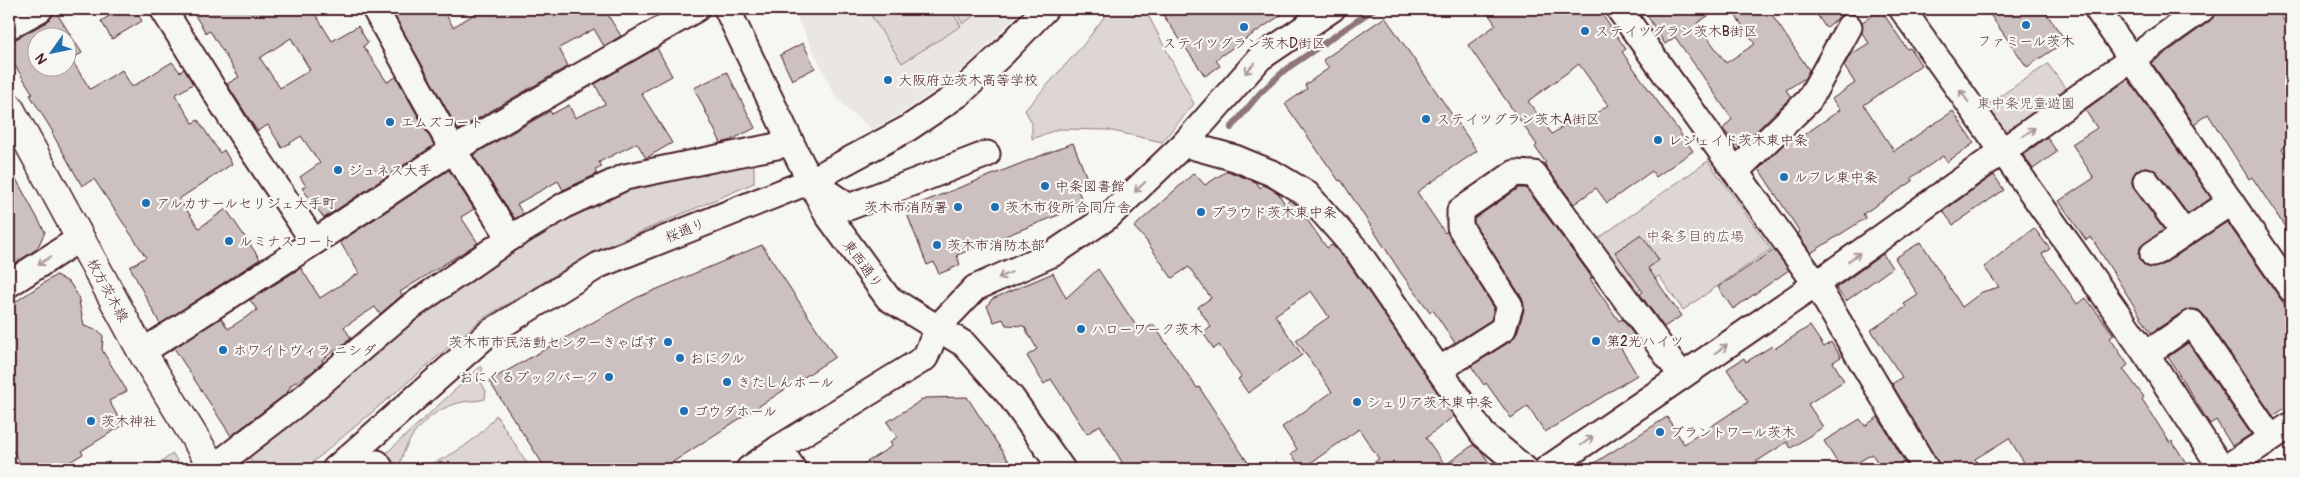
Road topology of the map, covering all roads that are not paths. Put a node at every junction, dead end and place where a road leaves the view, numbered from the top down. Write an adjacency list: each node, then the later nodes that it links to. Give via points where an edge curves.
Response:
1 (40, 9): 12 (street)
2 (163, 9): 28 (street)
3 (375, 9): 18 (street)
4 (696, 9): 18 (street)
5 (727, 9): 16 (street, 東西通り)
6 (1045, 9): 22 (street, 桜通り, via 959,94 906,129)
7 (1332, 9): 17 (street, one-way to 17, via 1260,58)
8 (1619, 9): 21 (street)
9 (1902, 9): 19 (street, one-way to 9)
10 (2096, 9): 14 (street)
11 (2202, 9): 14 (street)
12 (9, 26)
13 (1849, 27): 21 (street, via 1809,100)
14 (2132, 59): 19 (street, one-way to 14); 24 (street)
15 (9, 107): 27 (main road, 枚方茨木線)
16 (791, 143): 22 (street, 東西通り); 26 (street, via 625,177 567,204)
17 (1184, 144): 33 (street, one-way to 33, via 1109,216 1054,253 975,288); 36 (street, via 1243,161 1274,174 1307,194 1358,252)
18 (453, 150): 26 (street); 28 (street)
19 (2003, 150): 31 (street, one-way to 19); 35 (street)
20 (986, 154): 22 (street, via 849,207)
21 (1736, 172): 31 (street)
22 (810, 181): 33 (street, 東西通り, via 827,214 888,298); 41 (street, 桜通り, via 599,265 489,332)
23 (2146, 181): 25 (street)
24 (2230, 202): 25 (street); 32 (street)
25 (2184, 233): 29 (street)
26 (510, 238): 40 (street, via 409,308 296,404)
27 (79, 239): 30 (street, one-way to 30); 34 (main road, 枚方茨木線)
28 (314, 242): 34 (street)
29 (2153, 254)
30 (9, 284)
31 (1816, 284): 37 (street, one-way to 31); 49 (street)
32 (2291, 290)
33 (938, 327): 39 (street, via 924,358); 46 (street, 東西通り, via 964,344 1011,397)
34 (142, 352): 40 (main road, 枚方茨木線)
35 (2146, 354): 38 (street, via 2192,323); 50 (street)
36 (1439, 370): 37 (street, via 1503,329 1510,306 1460,227 1460,211 1516,173 1534,174); 47 (street, via 1483,434)
37 (1682, 376): 48 (street, one-way to 37)
38 (2284, 435): 50 (street)
39 (780, 448): 44 (street); 45 (street)
40 (214, 468)
41 (335, 469)
42 (370, 469): 43 (street, via 377,463)
43 (381, 469)
44 (749, 469)
45 (793, 469)
46 (1062, 469)
47 (1525, 469)
48 (1547, 469)
49 (1926, 469)
50 (2223, 469)

